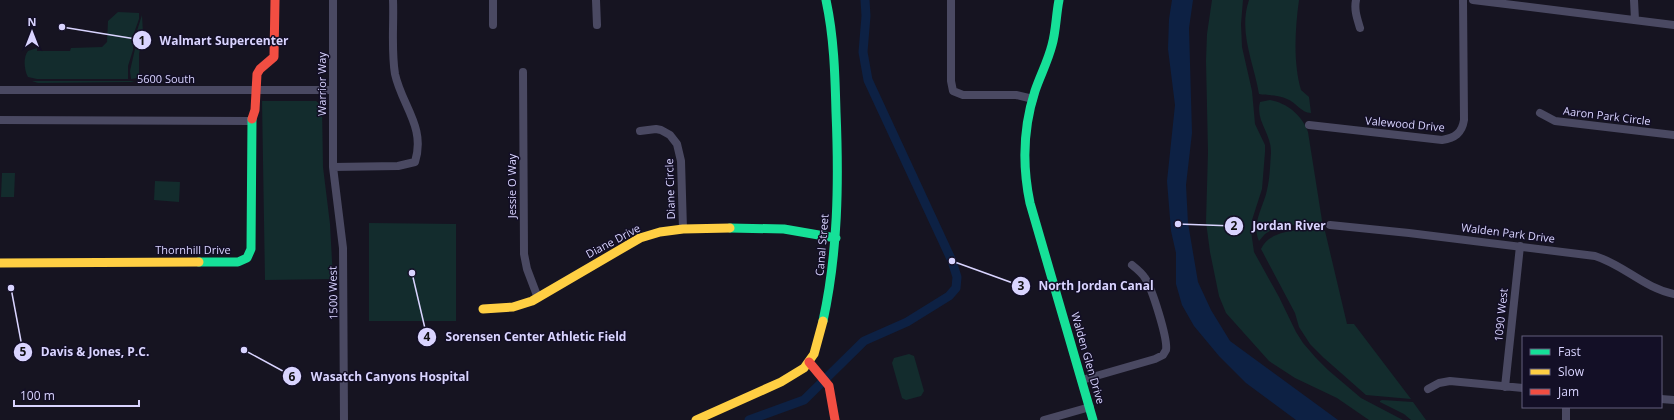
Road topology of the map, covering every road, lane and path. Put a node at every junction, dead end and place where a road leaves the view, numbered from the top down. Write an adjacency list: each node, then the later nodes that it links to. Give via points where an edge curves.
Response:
1 (275, 0): 20 (street, Thornhill Drive, via 274,57 258,72)
2 (333, 0): 21 (street, Warrior Way)
3 (393, 0): 29 (street, via 394,66 399,87 417,131 418,147 415,162 398,166)
4 (493, 0): 15 (street)
5 (596, 0): 14 (street)
6 (826, 0): 32 (street, Canal Street, via 834,61 838,142)
7 (951, 0): 22 (street, via 953,91 963,95 1016,95)
8 (1058, 0): 22 (street, Walden Glen Drive, via 1052,45)
9 (1356, 0): 17 (street, via 1356,16)
10 (1463, 0): 26 (street, Valewood Drive, via 1464,120 1459,133 1451,139 1442,140)
11 (1473, 0): 13 (street)
12 (1634, 0): 13 (street)
13 (1635, 20): 16 (street)
14 (597, 24)
15 (494, 25)
16 (1674, 25)
17 (1360, 28)
18 (523, 72): 37 (street, Jessie O Way, via 524,254)
19 (0, 90): 20 (street, 5600 South)
20 (255, 90): 21 (street, 5600 South); 25 (street, Thornhill Drive, via 255,113)
21 (333, 90): 29 (street, Warrior Way)
22 (1033, 99): 40 (street, Walden Glen Drive, via 1024,145 1027,192)
23 (1540, 113): 28 (street, Aaron Park Circle, via 1555,121)
24 (0, 120): 25 (street)
25 (251, 121): 34 (street, Thornhill Drive, via 251,249 245,260)
26 (1309, 125)
27 (640, 131): 31 (street, Diane Circle, via 661,130 670,135 677,144 681,161)
28 (1674, 135)
29 (333, 167): 48 (street, 1500 West, via 343,254)
30 (1330, 226): 33 (street, Walden Park Drive)
31 (683, 229): 32 (street, Diane Drive, via 774,228); 37 (street, Diane Drive, via 660,232 631,243)
32 (836, 238): 39 (street, Canal Street, via 829,295 821,331)
33 (1520, 246): 36 (street, Walden Park Drive, via 1595,256 1612,263 1653,288); 41 (street, 1090 West)
34 (0, 263)
35 (1132, 265): 40 (street, via 1147,280 1165,337 1166,350 1156,359)
36 (1674, 294)
37 (538, 298): 38 (street, Diane Drive, via 513,307)
38 (483, 309)
39 (809, 362): 49 (street, Canal Street, via 794,375); 50 (street, via 829,386)
40 (1082, 380): 46 (street, Walden Glen Drive)
41 (1505, 387): 42 (street); 43 (street, via 1450,382 1439,383)
42 (1522, 388)
43 (1428, 389)
44 (1662, 399): 45 (street)
45 (1674, 400)
46 (1090, 407): 51 (street); 52 (street, Walden Glen Drive)
47 (1566, 408): 53 (street)
48 (344, 420)
49 (696, 420)
50 (836, 420)
51 (1044, 420)
52 (1093, 420)
53 (1566, 420)

